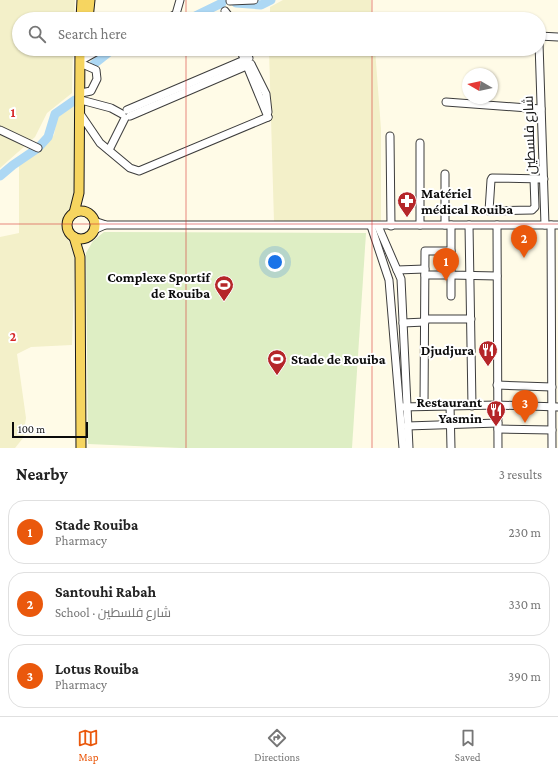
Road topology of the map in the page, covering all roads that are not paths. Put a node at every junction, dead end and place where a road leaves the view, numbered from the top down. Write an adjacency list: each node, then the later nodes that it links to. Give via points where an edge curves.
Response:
1 (82, 0): 6 (main road)
2 (90, 0): 7 (main road)
3 (180, 0): 8 (street)
4 (254, 0): 5 (street)
5 (230, 1)
6 (81, 12)
7 (89, 12)
8 (177, 12)
9 (546, 36): 10 (street)
10 (558, 37)
11 (80, 56): 16 (main road)
12 (90, 56): 16 (street)
13 (244, 56): 17 (street)
14 (247, 56): 17 (street)
15 (539, 56): 20 (street, شارع فلسطين)
16 (80, 62): 18 (main road); 18 (street, via 96,70 97,79 91,91)
17 (248, 62): 22 (street); 27 (street, via 268,116 139,171 134,170)
18 (81, 97): 21 (main road); 22 (street)
19 (446, 102): 20 (street)
20 (541, 110): 30 (street, شارع فلسطين)
21 (81, 115): 27 (street, via 96,137); 31 (main road)
22 (126, 115): 27 (street)
23 (0, 130): 26 (street)
24 (390, 136): 41 (street)
25 (420, 143): 35 (street)
26 (38, 148)
27 (109, 150)
28 (445, 174): 36 (street)
29 (534, 179): 29 (street, via 492,178 490,211 532,210 535,207); 30 (street)
30 (544, 179): 39 (street, شارع فلسطين)
31 (80, 193): 32 (main road); 33 (main road)
32 (86, 212): 33 (main road); 34 (main road)
33 (74, 213): 42 (main road, via 69,218 67,226)
34 (94, 225): 40 (street); 43 (main road)
35 (420, 225): 36 (street); 41 (street)
36 (448, 225): 37 (street); 44 (street)
37 (469, 225): 38 (street); 49 (street)
38 (497, 225): 39 (street); 50 (street)
39 (552, 225): 52 (street, شارع فلسطين)
40 (375, 226): 41 (street); 46 (street); 62 (street, via 389,280)
41 (391, 226)
42 (74, 238): 43 (main road); 45 (main road)
43 (88, 238): 45 (main road)
44 (451, 251): 47 (street, via 425,251); 48 (street)
45 (80, 257): 68 (main road)
46 (397, 270): 47 (street); 55 (street, via 400,278)
47 (425, 272): 48 (street); 54 (street)
48 (451, 275): 49 (street); 51 (street)
49 (470, 276): 50 (street); 53 (street)
50 (497, 276): 56 (street)
51 (451, 296)
52 (555, 313): 57 (street, شارع فلسطين)
53 (471, 319): 54 (street); 61 (street)
54 (425, 320): 55 (street); 60 (street)
55 (403, 322): 62 (street)
56 (497, 385): 57 (street); 59 (street)
57 (552, 387): 63 (street, شارع فلسطين)
58 (450, 405): 60 (street); 61 (street); 64 (street)
59 (497, 405): 61 (street); 63 (street); 66 (street)
60 (424, 406): 62 (street)
61 (472, 406)
62 (403, 407): 65 (street); 69 (street)
63 (555, 407): 67 (street, شارع فلسطين)
64 (450, 425): 65 (street); 66 (street); 71 (street)
65 (407, 426): 70 (street)
66 (498, 426): 67 (street); 72 (street)
67 (552, 430): 73 (street, شارع فلسطين)
68 (81, 448)
69 (403, 448)
70 (409, 448)
71 (451, 448)
72 (498, 448)
73 (552, 448)

